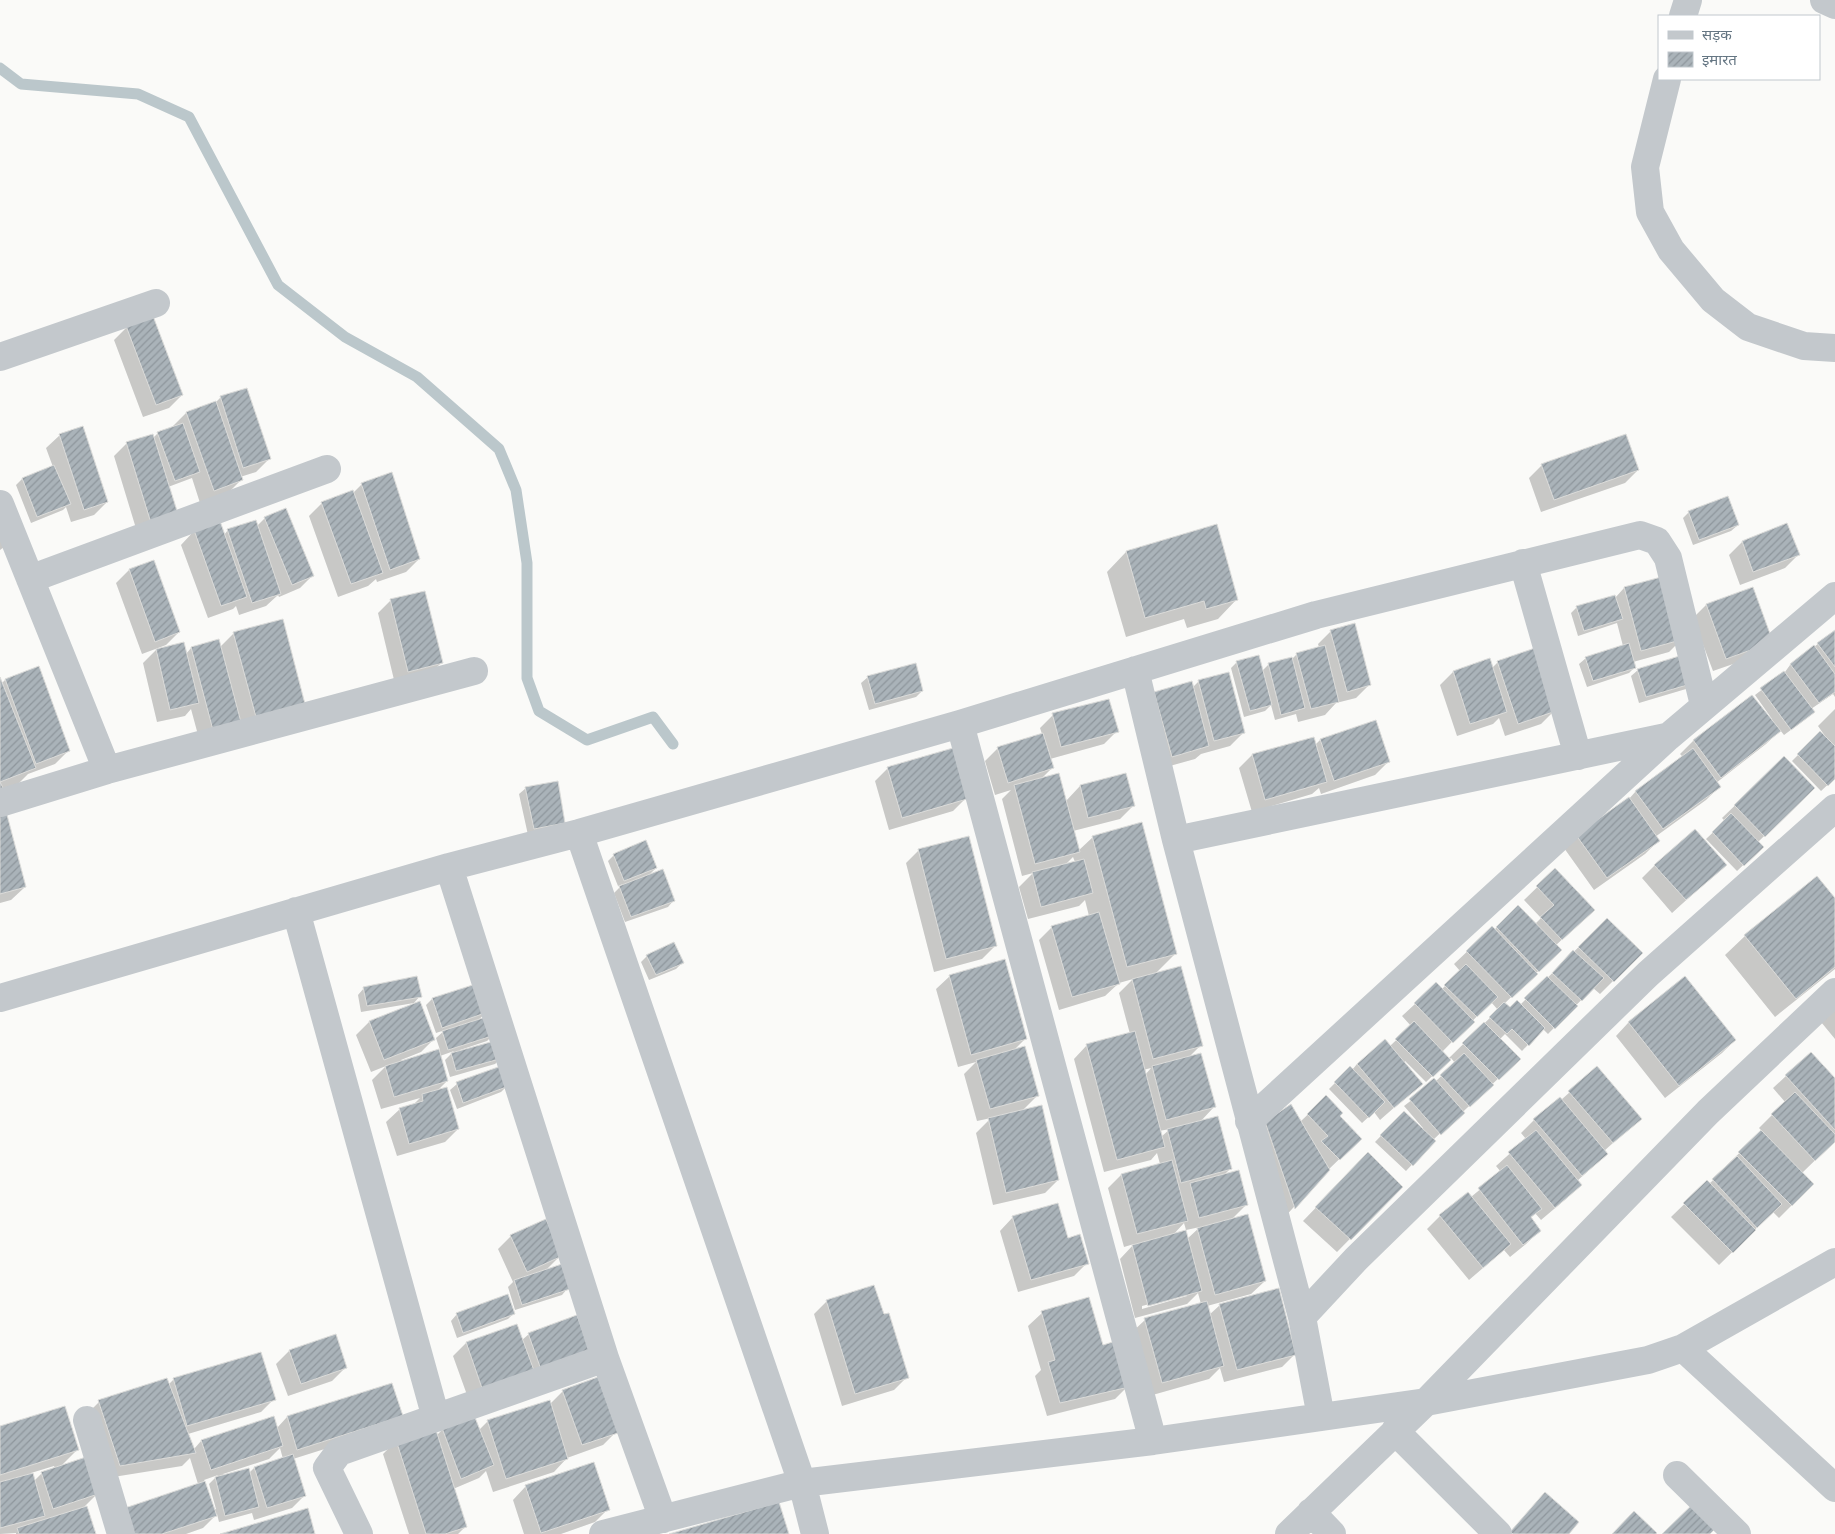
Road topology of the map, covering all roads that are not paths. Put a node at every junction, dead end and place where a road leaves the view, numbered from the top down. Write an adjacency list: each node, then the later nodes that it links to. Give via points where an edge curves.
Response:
1 (1688, 0): 4 (street)
2 (1824, 0): 3 (street)
3 (1835, 5)
4 (1683, 15)
5 (1668, 80): 7 (street, via 1645,167 1650,212 1671,250 1713,300 1748,327 1804,346)
6 (156, 303): 8 (street)
7 (1835, 348)
8 (0, 357)
9 (327, 469): 12 (street)
10 (0, 504): 12 (street)
11 (1523, 563): 14 (street, via 1316,615); 16 (street, via 1640,535 1657,541 1668,558); 19 (street)
12 (30, 579): 20 (street)
13 (1835, 596): 16 (street)
14 (1135, 670): 17 (street); 24 (street)
15 (474, 671): 20 (street)
16 (1704, 705): 18 (street)
17 (960, 724): 23 (street); 39 (street)
18 (1668, 736): 19 (street); 29 (street)
19 (1578, 756): 24 (street)
20 (107, 770): 21 (street)
21 (0, 803)
22 (1835, 808): 31 (street, via 1648,974 1356,1259)
23 (579, 833): 25 (street); 41 (street)
24 (1176, 840): 29 (street)
25 (449, 866): 26 (street); 33 (street)
26 (296, 911): 28 (street); 36 (street)
27 (1835, 992): 34 (street, via 1708,1112)
28 (0, 998)
29 (1249, 1121): 31 (street)
30 (1835, 1262): 32 (street)
31 (1302, 1317): 35 (street)
32 (1683, 1348): 34 (street, via 1648,1360); 42 (street)
33 (605, 1358): 36 (street); 44 (street)
34 (1426, 1402): 35 (street); 38 (street)
35 (1321, 1416): 39 (street)
36 (436, 1418): 46 (street, via 339,1452 327,1468)
37 (87, 1420): 45 (street)
38 (1395, 1431): 43 (street); 51 (street)
39 (1153, 1441): 41 (street)
40 (1677, 1475): 52 (street)
41 (802, 1483): 44 (street); 48 (street)
42 (1835, 1488)
43 (1311, 1512): 49 (street); 50 (street)
44 (663, 1519): 47 (street)
45 (121, 1534)
46 (359, 1534)
47 (603, 1534)
48 (814, 1534)
49 (1289, 1534)
50 (1332, 1534)
51 (1498, 1534)
52 (1738, 1534)

